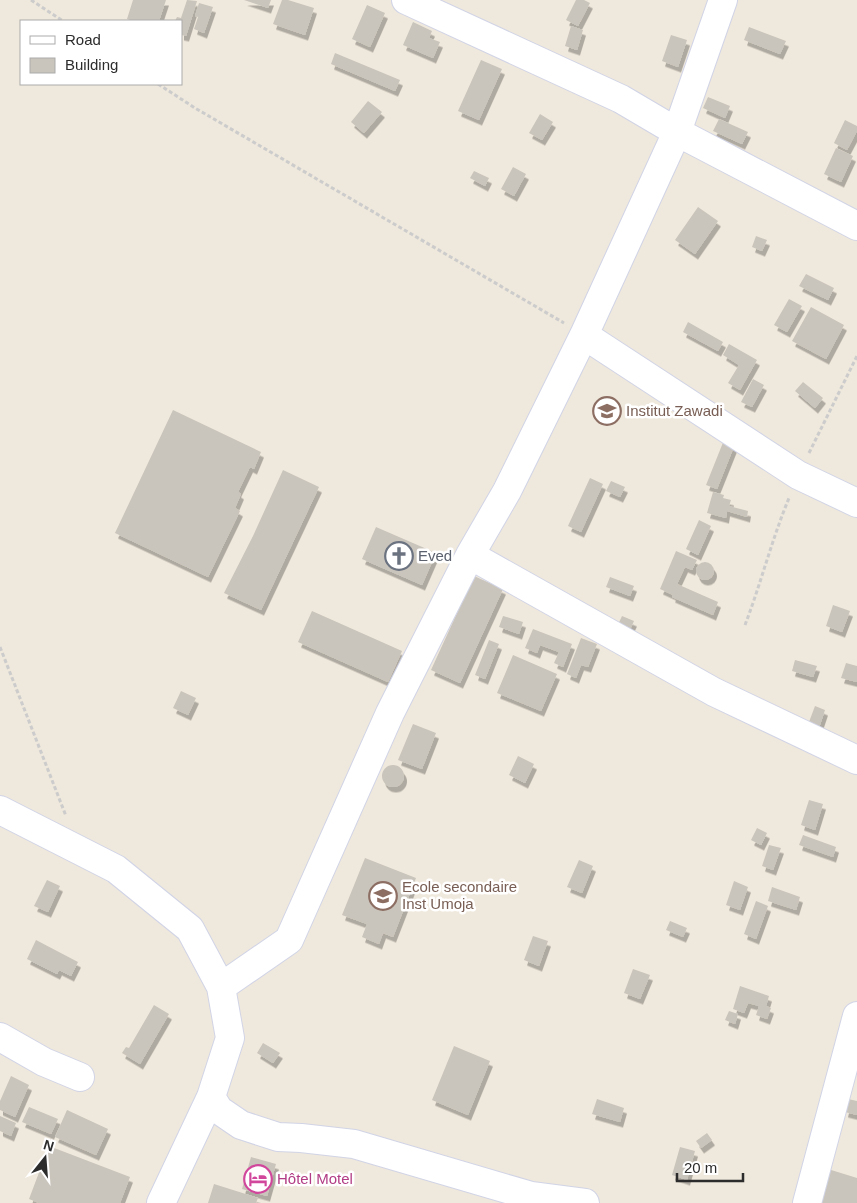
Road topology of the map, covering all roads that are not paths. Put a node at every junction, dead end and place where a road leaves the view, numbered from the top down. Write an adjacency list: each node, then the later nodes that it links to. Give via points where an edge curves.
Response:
1 (406, 0): 3 (street, via 621,99)
2 (723, 0): 3 (street)
3 (677, 132): 4 (street); 5 (street)
4 (857, 226)
5 (584, 335): 6 (street, via 798,475); 7 (street, via 507,491)
6 (857, 503)
7 (470, 555): 8 (street, via 714,692); 10 (street, via 390,713 288,940)
8 (857, 760)
9 (0, 810): 10 (street, via 116,869 190,930)
10 (221, 987): 14 (street, via 230,1038)
11 (857, 1018): 18 (street)
12 (0, 1037): 13 (street, via 44,1062)
13 (80, 1077)
14 (211, 1097): 15 (street, via 219,1110 241,1125 278,1137 354,1144); 16 (street)
15 (529, 1199): 17 (street)
16 (162, 1203)
17 (585, 1203)
18 (807, 1203)

